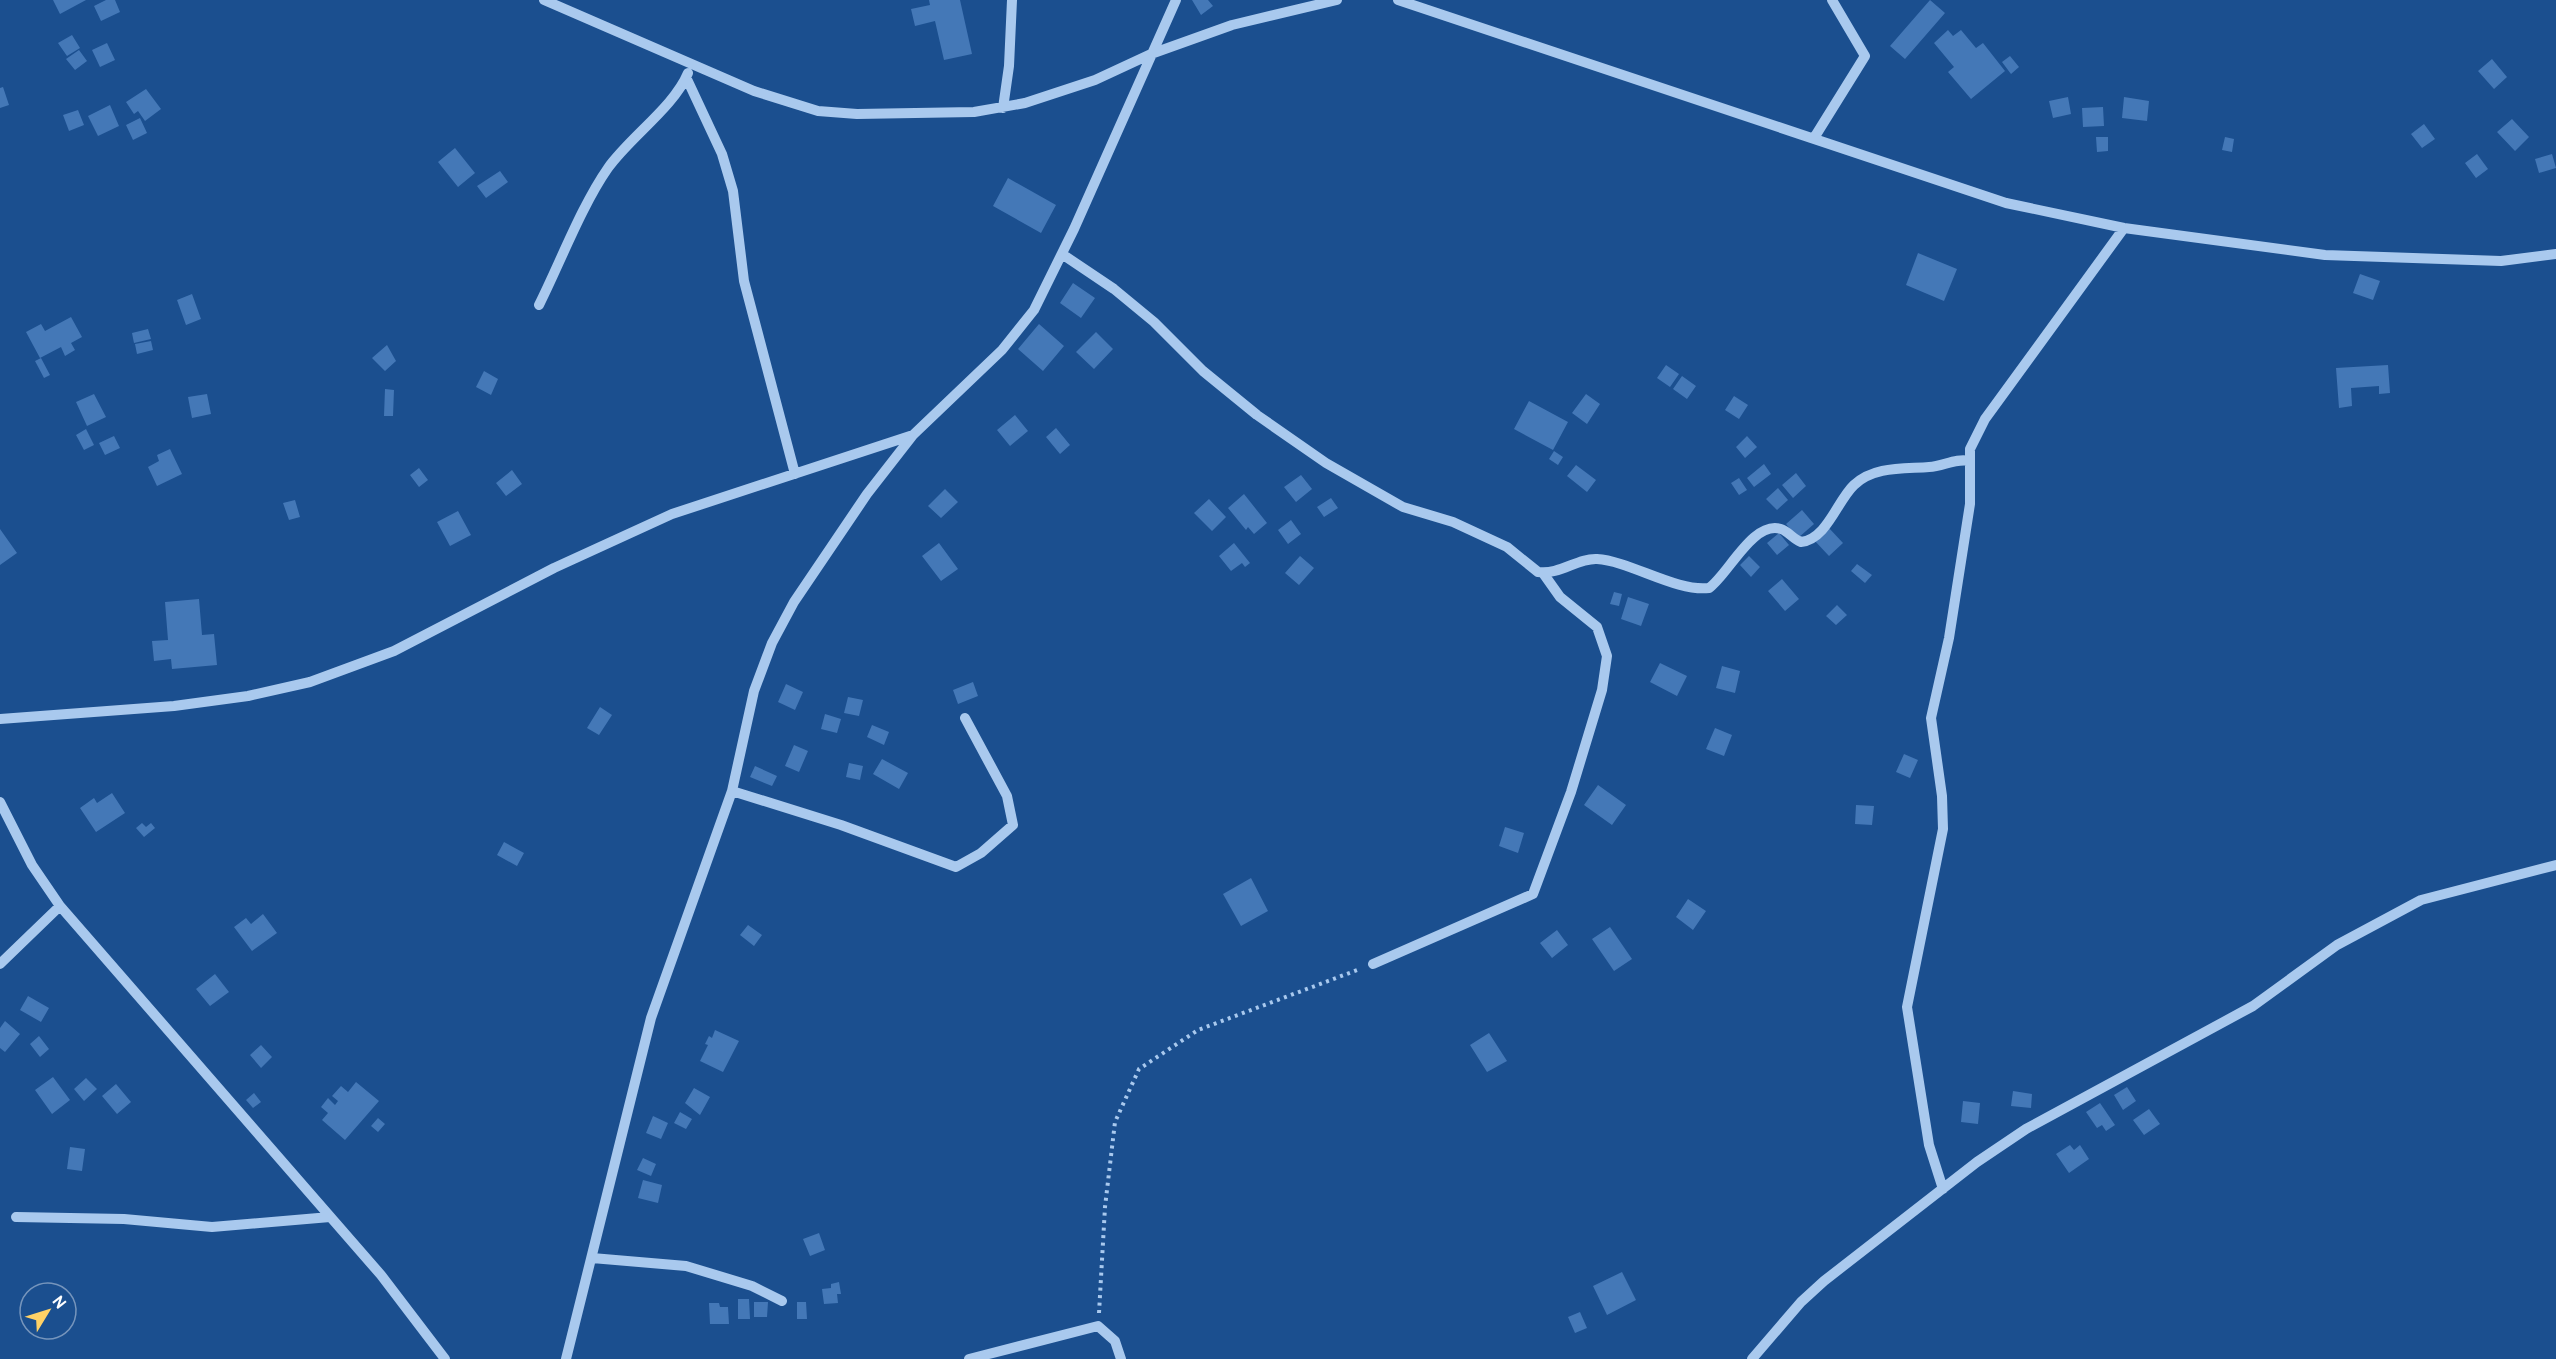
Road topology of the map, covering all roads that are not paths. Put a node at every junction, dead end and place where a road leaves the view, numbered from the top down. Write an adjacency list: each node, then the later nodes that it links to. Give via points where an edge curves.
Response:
1 (544, 0): 8 (street)
2 (1012, 0): 10 (street)
3 (1176, 0): 7 (street)
4 (1337, 0): 7 (street, via 1232,25)
5 (1398, 0): 11 (street)
6 (1832, 0): 11 (street, via 1865,56)
7 (1150, 54): 10 (street, via 1095,80); 13 (street)
8 (691, 64): 9 (street); 10 (street, via 754,92 818,111 857,114)
9 (686, 77): 15 (street, via 606,170); 18 (street, via 714,134 733,191 744,281)
10 (1003, 108)
11 (1814, 138): 12 (street, via 2006,203)
12 (2124, 228): 14 (street, via 2325,255 2501,261); 17 (street, via 1985,418 1970,449)
13 (1062, 254): 16 (street, via 1034,310 1002,350); 19 (street, via 1154,322 1203,371 1257,415 1326,463 1403,507 1490,538)
14 (2556, 254)
15 (539, 304)
16 (914, 435): 18 (street); 22 (street, via 867,494 794,602 772,643 754,691)
17 (1970, 461): 19 (street, via 1960,459 1930,467 1902,466 1860,480 1812,538 1801,542 1781,529 1765,530 1709,588 1595,559); 28 (street, via 1968,515 1949,638 1931,718 1943,829 1907,1007 1929,1145)
18 (795, 474): 21 (street, via 672,514 554,568 394,651 310,682 248,696 174,706)
19 (1543, 573): 27 (street, via 1560,597 1597,627 1607,656 1602,690 1571,792 1533,894)
20 (965, 717): 22 (street, via 1007,796 1013,825 981,853 956,867)
21 (0, 719)
22 (732, 791): 31 (street, via 651,1018)
23 (0, 802): 25 (street, via 32,865)
24 (2556, 865): 28 (street, via 2421,900 2390,915 2337,945 2244,1012 2026,1129)
25 (60, 906): 26 (street); 30 (street)
26 (0, 964)
27 (1373, 964)
28 (1943, 1189): 37 (street, via 1801,1302)
29 (16, 1216): 30 (street, via 124,1219 212,1227)
30 (330, 1217): 33 (street, via 381,1275)
31 (592, 1258): 32 (street, via 686,1266 752,1286); 34 (street)
32 (782, 1300)
33 (445, 1359)
34 (566, 1359)
35 (969, 1359): 36 (street, via 1098,1326 1115,1341)
36 (1121, 1359)
37 (1752, 1359)

